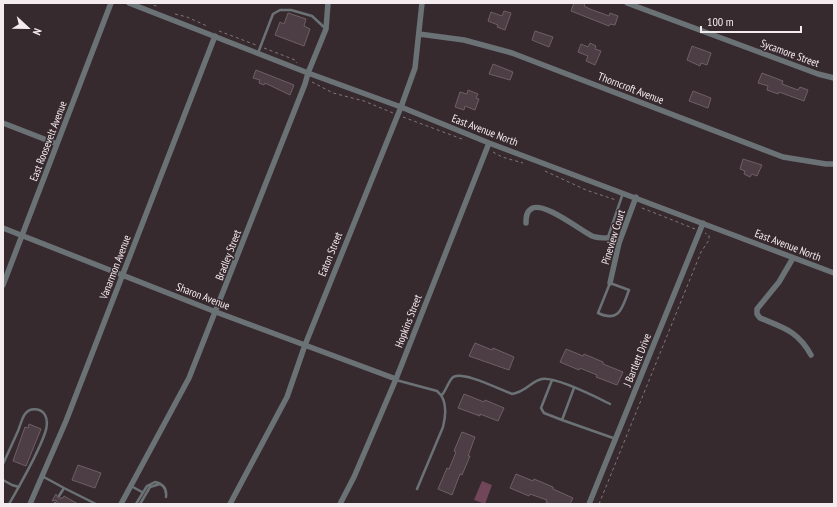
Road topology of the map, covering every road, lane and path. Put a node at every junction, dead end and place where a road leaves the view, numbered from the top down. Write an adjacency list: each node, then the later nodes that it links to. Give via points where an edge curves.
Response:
1 (111, 3): 25 (street, East Roosevelt Avenue)
2 (129, 3): 13 (street, East Avenue North)
3 (148, 3): 7 (path)
4 (328, 3): 11 (street, Bradley Street)
5 (422, 3): 12 (street, Eaton Street)
6 (627, 3): 18 (street, Sycamore Street)
7 (160, 8)
8 (173, 13): 9 (path)
9 (208, 27)
10 (214, 29): 14 (path)
11 (326, 29): 14 (lane, via 312,16 291,10 280,10 273,14); 17 (street, Bradley Street)
12 (419, 34): 20 (street, Eaton Street, via 414,68); 28 (street, Thorncroft Avenue, via 464,40 506,51 783,157)
13 (215, 36): 15 (street, East Avenue North); 43 (street, Vanarmon Avenue)
14 (260, 46): 15 (lane); 16 (path, via 297,61)
15 (258, 53): 16 (street, East Avenue North)
16 (296, 68): 17 (street, East Avenue North)
17 (308, 73): 19 (street, Bradley Street); 20 (street, East Avenue North)
18 (834, 78)
19 (306, 80): 21 (path, via 333,93 364,101); 46 (street, Bradley Street)
20 (401, 107): 21 (street, Eaton Street); 24 (street, East Avenue North)
21 (397, 115): 23 (path); 47 (street, Eaton Street)
22 (3, 123): 25 (street)
23 (468, 141)
24 (489, 142): 26 (street, Hopkins Street); 30 (street, East Avenue North)
25 (57, 144): 38 (street, East Roosevelt Avenue)
26 (486, 149): 27 (path, via 502,157); 49 (street, Hopkins Street)
27 (528, 164)
28 (834, 164)
29 (540, 169): 32 (path)
30 (624, 192): 31 (street, East Avenue North); 32 (lane)
31 (636, 197): 33 (street, Pineview Court); 35 (street, East Avenue North)
32 (620, 202): 39 (lane)
33 (633, 205): 37 (path); 40 (street, Pineview Court)
34 (526, 223): 39 (street, via 530,210 537,207 553,212 595,237)
35 (703, 223): 37 (street, J Bartlett Drive); 41 (street, East Avenue North)
36 (3, 228): 38 (street, Sharon Avenue)
37 (700, 231): 55 (street, J Bartlett Drive); 76 (path, via 709,235 708,240)
38 (22, 236): 43 (street, Sharon Avenue); 45 (street, East Roosevelt Avenue)
39 (607, 238): 40 (street)
40 (619, 243): 44 (street, Pineview Court)
41 (793, 258): 42 (street, East Avenue North); 48 (street, via 757,308 757,314 760,318 799,336)
42 (834, 274)
43 (122, 275): 46 (street, Sharon Avenue); 57 (street, Vanarmon Avenue)
44 (610, 283): 44 (lane, via 629,290 618,313 610,317 598,313)
45 (3, 285)
46 (216, 312): 47 (street, Sharon Avenue); 60 (street, Bradley Street, via 190,378)
47 (305, 346): 49 (street, Sharon Avenue); 73 (street, Eaton Street, via 287,397)
48 (811, 355)
49 (396, 380): 52 (lane, via 437,391); 74 (street, Hopkins Street)
50 (552, 380): 51 (lane); 52 (lane, via 536,381 523,391 512,394 457,375 452,378); 54 (lane, via 541,408 544,413)
51 (574, 388): 53 (lane); 54 (lane)
52 (442, 395): 63 (lane, via 445,418 443,427)
53 (610, 404)
54 (562, 420): 55 (lane)
55 (616, 439): 75 (street, J Bartlett Drive)
56 (3, 464): 61 (lane, via 25,413 34,408 42,411 47,421 46,432)
57 (42, 476): 62 (lane); 67 (street, Vanarmon Avenue)
58 (3, 480): 61 (lane)
59 (162, 484): 64 (lane, via 151,483); 66 (lane, via 166,490); 72 (lane, via 150,486)
60 (131, 486): 64 (lane); 70 (street, Bradley Street)
61 (19, 487): 68 (lane)
62 (64, 488): 65 (lane); 69 (lane)
63 (417, 489)
64 (142, 492): 71 (lane)
65 (59, 496)
66 (166, 497)
67 (33, 503)
68 (8, 504)
69 (96, 504)
70 (121, 504)
71 (136, 504)
72 (140, 504)
73 (230, 504)
74 (340, 504)
75 (589, 504)
76 (599, 504)

